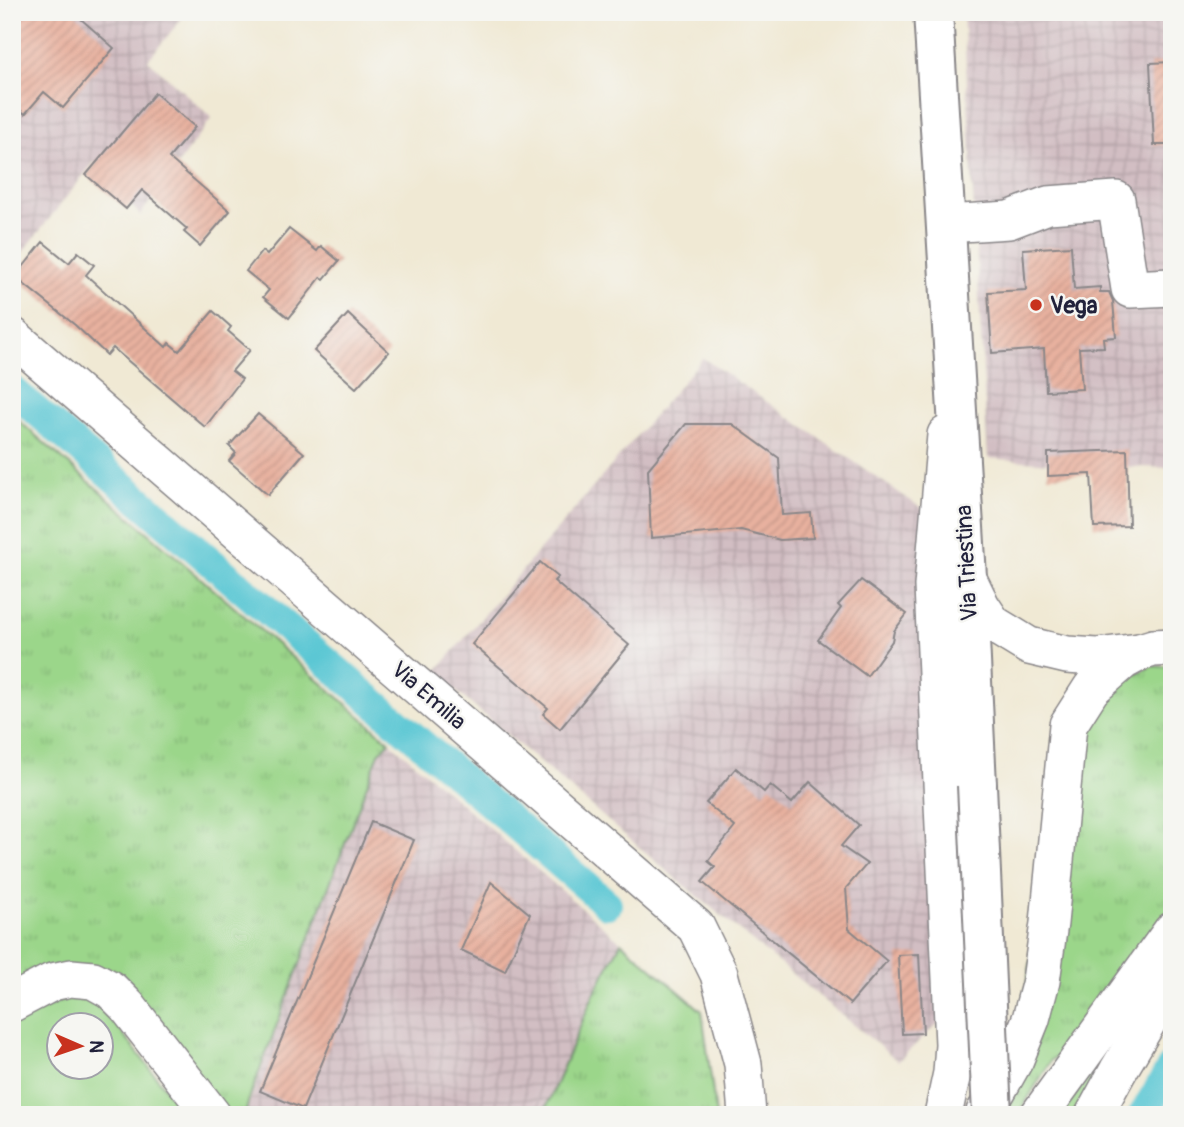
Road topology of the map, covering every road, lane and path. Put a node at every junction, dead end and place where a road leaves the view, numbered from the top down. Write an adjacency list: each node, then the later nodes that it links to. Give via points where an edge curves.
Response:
1 (933, 12): 2 (main road, Via Triestina)
2 (946, 224): 3 (street, via 1009,220 1048,205 1116,200 1130,289); 5 (main road, Via Triestina)
3 (1172, 288)
4 (12, 336): 13 (street, Via Emilia, via 696,927 719,974 743,1064)
5 (954, 350): 6 (main road, Via Triestina); 14 (street, via 933,586 954,1044)
6 (967, 577): 7 (street, via 993,624 1029,646 1097,657); 16 (main road, Via Triestina, bridge)
7 (1156, 650): 15 (street, via 1123,661 1091,689 1068,725 1041,981 1015,1059)
8 (1172, 932): 17 (street)
9 (1172, 980): 18 (street)
10 (12, 1003): 12 (street, via 52,982 71,978 93,980 111,990)
11 (1172, 1007): 19 (street)
12 (212, 1115)
13 (747, 1115)
14 (943, 1115)
15 (983, 1115)
16 (992, 1115)
17 (1039, 1115)
18 (1094, 1115)
19 (1108, 1115)

